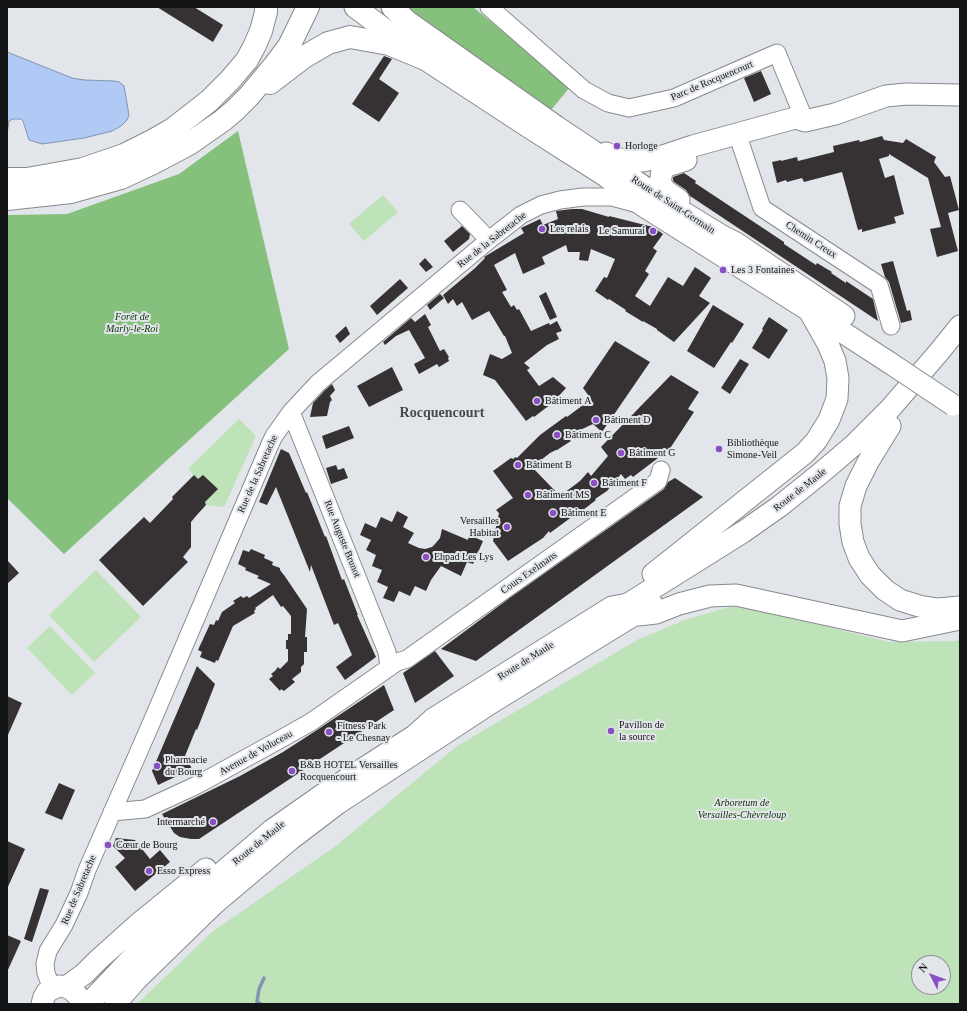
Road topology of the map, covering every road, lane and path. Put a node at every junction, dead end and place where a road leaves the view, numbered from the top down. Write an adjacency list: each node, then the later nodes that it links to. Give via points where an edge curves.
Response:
1 (266, 7): 14 (highway, via 261,31 246,60 209,101 173,129 124,155 83,169 27,179)
2 (308, 7): 8 (highway, via 288,46)
3 (355, 7): 6 (main road, Route de Saint-Germain)
4 (392, 7): 13 (main road, Route de Saint-Germain, via 407,21)
5 (489, 7): 11 (street, Parc de Rocquencourt, via 584,90 608,103 629,108 674,98 777,53)
6 (423, 58): 8 (highway, via 389,44 350,37 328,43 304,57 278,78); 16 (main road, Route de Saint-Germain, via 607,177)
7 (960, 95): 10 (main road, via 886,96)
8 (249, 96): 15 (highway, via 222,121 189,144 121,178 70,192)
9 (960, 107): 10 (main road, via 908,106)
10 (845, 111): 11 (main road)
11 (805, 121): 12 (main road, via 796,130); 13 (main road, via 795,118 642,161 626,161 600,149)
12 (741, 145): 19 (main road, via 673,163 662,171 660,183 666,191 727,230); 21 (street, Chemin Creux, via 762,208 879,284)
13 (593, 151): 19 (main road, Route de Saint-Germain, via 657,196)
14 (7, 179)
15 (7, 199)
16 (642, 205): 18 (street, Rue de la Sabretache, via 612,196 560,200 541,205 521,215); 20 (main road, Route de Saint-Germain)
17 (460, 210): 18 (street)
18 (489, 240): 26 (street, Rue de la Sabretache, via 318,383)
19 (736, 243): 24 (main road, Route de Saint-Germain)
20 (810, 311): 24 (main road, Route de Saint-Germain); 29 (main road, via 828,344 838,378 837,399 829,420 816,441)
21 (891, 326)
22 (960, 326): 29 (main road, Route de Maule, via 889,410 821,473 743,532 628,604)
23 (960, 346): 27 (main road, Route de Maule)
24 (895, 358): 25 (main road, Route de Saint-Germain)
25 (958, 403)
26 (291, 412): 33 (street, Rue Auguste Brunot, via 387,652); 35 (street, Rue de la Sabretache, via 271,442)
27 (890, 426): 30 (main road, via 856,486 850,506 852,542 870,575 900,600 937,609); 31 (main road, Route de Maule, via 859,457 786,517)
28 (660, 470): 33 (street, Cours Exelmans, via 658,481 408,659)
29 (612, 607): 34 (main road, Route de Maule)
30 (960, 607)
31 (633, 616): 32 (main road, via 656,613 710,596 736,595 902,631); 36 (main road, Route de Maule, via 337,804 214,904)
32 (960, 619)
33 (389, 668): 35 (street, Avenue de Voluceau, via 311,722 197,785 145,809)
34 (433, 719): 37 (main road, via 412,727 319,783 264,822 142,920 84,974); 38 (main road, Route de Maule, via 414,736 272,830 198,893 147,942)
35 (112, 812): 37 (street, Rue de Sabretache, via 79,893 48,951 46,974)
36 (137, 979): 38 (main road, via 112,996); 39 (main road, Route de Maule)
37 (53, 993): 38 (main road, via 72,990 80,1001)
38 (91, 1003)
39 (115, 1004)

